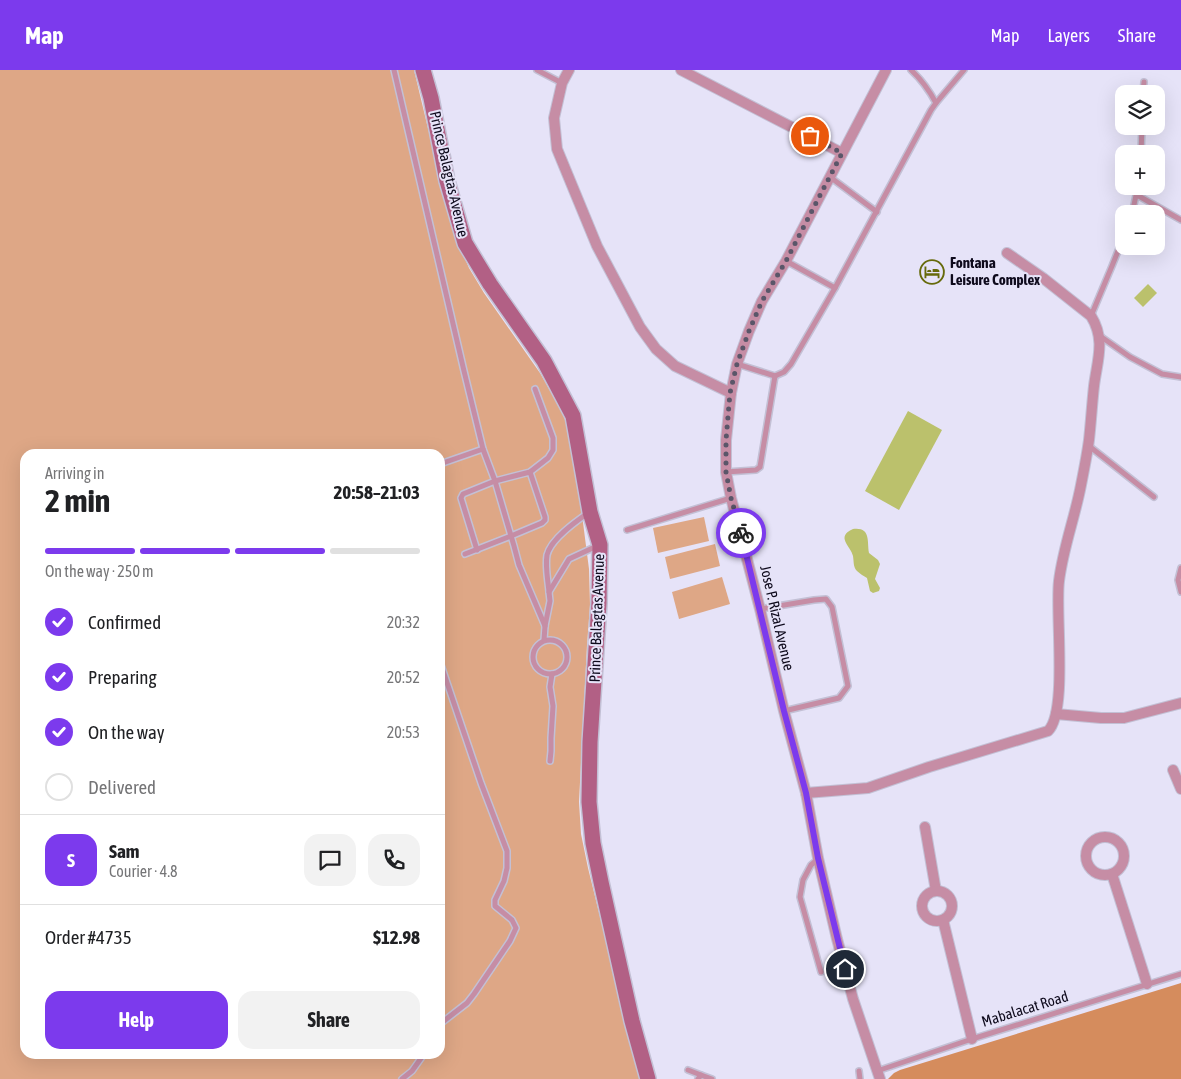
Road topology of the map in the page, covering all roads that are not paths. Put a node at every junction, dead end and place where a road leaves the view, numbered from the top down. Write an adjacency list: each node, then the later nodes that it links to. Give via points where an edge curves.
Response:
1 (394, 70): 29 (lane)
2 (423, 70): 36 (main road, Prince Balagtas Avenue, via 432,98 447,181 465,244 544,361 573,416)
3 (537, 70): 9 (lane)
4 (569, 70): 9 (street)
5 (680, 70): 11 (street)
6 (886, 70): 11 (street, Jose P. Rizal Avenue)
7 (911, 70): 10 (lane)
8 (963, 70): 10 (lane)
9 (562, 83): 27 (street, via 554,118 557,149 597,246 640,327 656,349 675,366)
10 (936, 102): 15 (lane)
11 (842, 153): 12 (street, Jose P. Rizal Avenue)
12 (830, 177): 15 (lane); 19 (street, Jose P. Rizal Avenue)
13 (1137, 195): 14 (lane); 16 (lane)
14 (1134, 205)
15 (877, 212): 20 (lane)
16 (1181, 220)
17 (1007, 253): 21 (street)
18 (1116, 255): 21 (lane)
19 (786, 261): 20 (lane); 23 (street, Jose P. Rizal Avenue, via 762,301)
20 (835, 288): 24 (lane, via 791,364)
21 (1090, 316): 22 (street)
22 (1099, 335): 25 (lane, via 1130,358 1162,374); 28 (street, via 1100,352)
23 (737, 364): 24 (lane); 27 (street, Jose P. Rizal Avenue)
24 (775, 376): 32 (lane, via 760,467)
25 (1181, 377)
26 (535, 388): 31 (lane, via 553,438 553,450)
27 (730, 393): 32 (street, Jose P. Rizal Avenue)
28 (1088, 446): 34 (lane); 52 (street, via 1058,582 1059,684)
29 (483, 449): 30 (lane); 33 (lane)
30 (445, 462)
31 (530, 472): 33 (lane); 38 (lane, via 545,520)
32 (726, 472): 35 (street, Jose P. Rizal Avenue)
33 (495, 481): 38 (lane); 40 (lane, via 460,498)
34 (1154, 497)
35 (731, 498): 37 (lane); 45 (street, Jose P. Rizal Avenue)
36 (590, 512): 39 (main road, Prince Balagtas Avenue); 43 (lane, via 556,539 547,554)
37 (627, 530)
38 (511, 536): 40 (lane); 46 (lane, via 519,565)
39 (600, 545): 43 (lane, via 569,559); 73 (main road, Prince Balagtas Avenue, via 589,802 601,882)
40 (477, 550): 41 (lane)
41 (465, 554)
42 (1181, 568): 44 (lane, via 1178,580)
43 (549, 592): 46 (lane)
44 (1181, 592)
45 (760, 609): 51 (street, Jose P. Rizal Avenue); 51 (lane, via 814,600 826,600 832,606 848,686 839,698)
46 (545, 626): 47 (lane)
47 (544, 640): 48 (lane, via 533,652 533,660 536,668); 48 (lane, via 562,644 567,653 561,670)
48 (552, 674): 53 (lane)
49 (445, 677): 65 (lane, via 507,852 507,868 495,906 512,920 516,928 474,994)
50 (1181, 703): 52 (street, via 1124,718)
51 (784, 711): 56 (street, Jose P. Rizal Avenue)
52 (1056, 714): 56 (street, via 1048,731 868,788)
53 (550, 761)
54 (1173, 770): 55 (street)
55 (1181, 789)
56 (806, 793): 58 (street, Jose P. Rizal Avenue)
57 (925, 828): 60 (street)
58 (818, 858): 62 (lane, via 804,880 800,897); 70 (street, Jose P. Rizal Avenue, via 853,999)
59 (1112, 874): 64 (street)
60 (936, 891): 61 (street, via 947,894 952,904 950,913); 61 (street, via 926,895 922,910 932,921)
61 (943, 920): 66 (street)
62 (821, 972)
63 (1181, 974): 64 (lane, Mabalacat Road)
64 (1147, 984): 66 (lane, Mabalacat Road)
65 (445, 1020)
66 (972, 1039): 70 (lane, Mabalacat Road)
67 (420, 1059): 72 (lane)
68 (688, 1070): 71 (lane)
69 (859, 1071): 75 (lane)
70 (878, 1075)
71 (699, 1077): 74 (lane)
72 (402, 1079)
73 (648, 1079)
74 (712, 1079)
75 (860, 1079)

